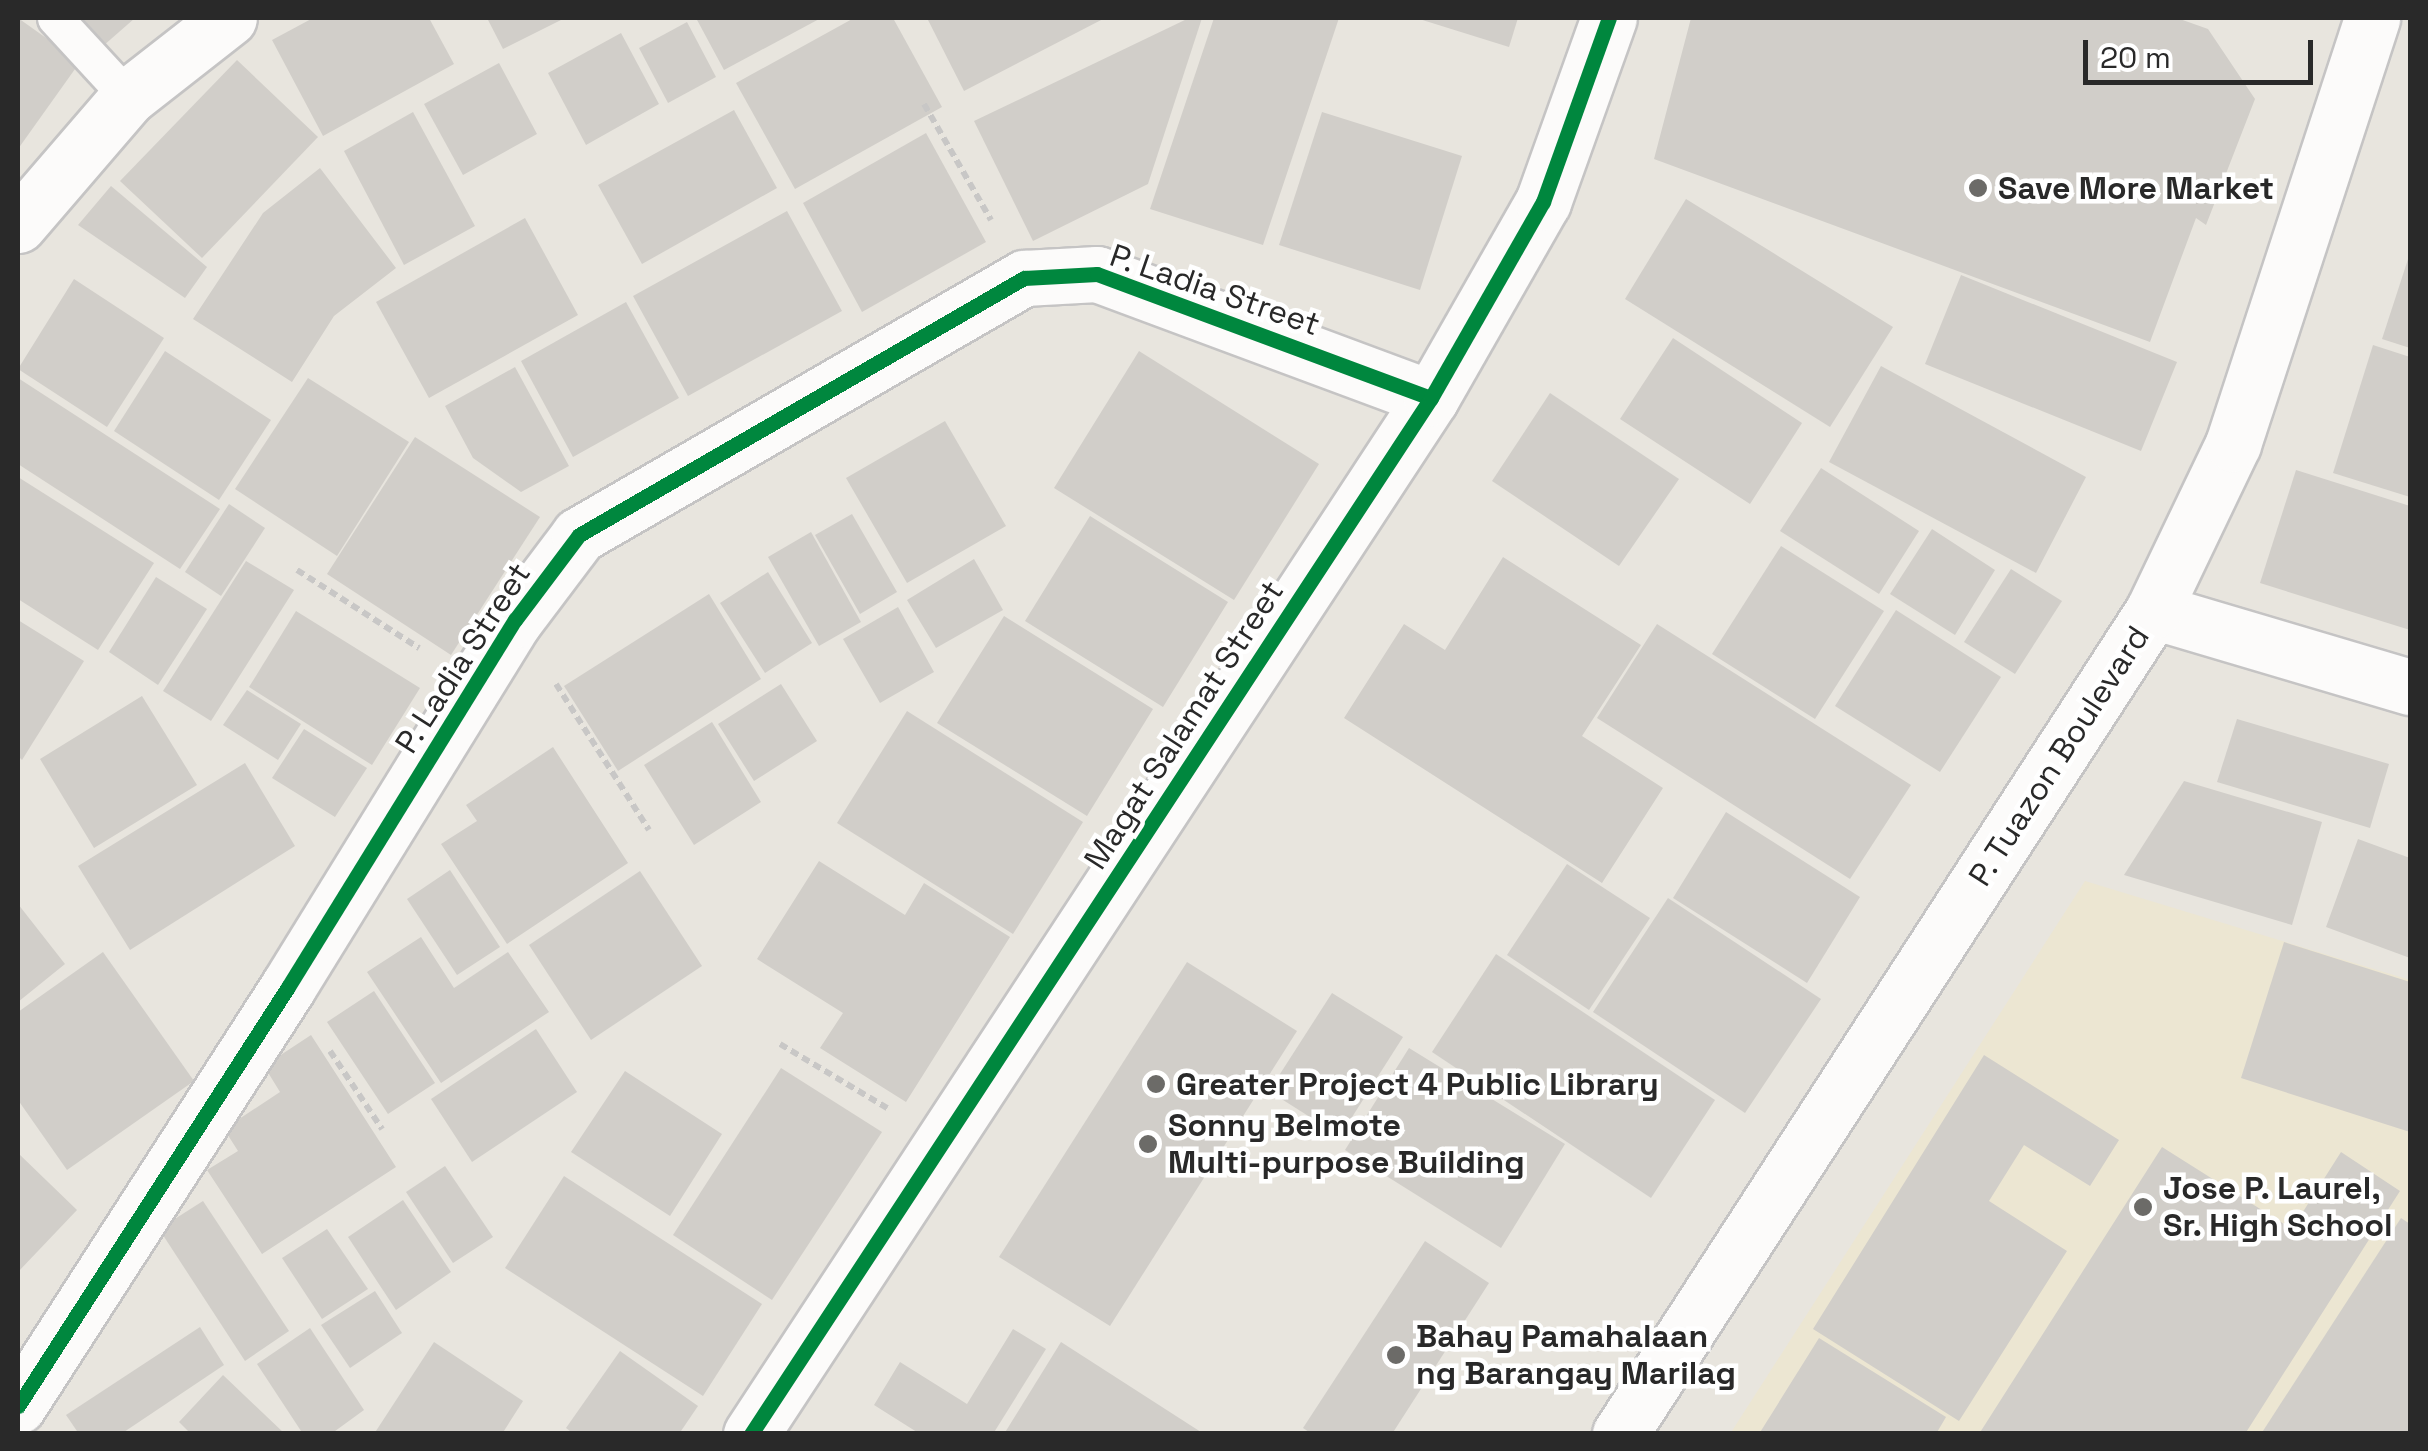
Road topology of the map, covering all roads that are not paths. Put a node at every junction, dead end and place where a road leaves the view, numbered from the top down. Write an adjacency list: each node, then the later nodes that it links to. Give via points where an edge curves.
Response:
1 (55, 18): 5 (lane)
2 (229, 18): 5 (street)
3 (1609, 18): 7 (street, Magat Salamat Street, via 1543,202)
4 (2372, 18): 8 (street, P. Tuazon Boulevard, via 2234,444)
5 (128, 96): 6 (street)
6 (18, 225)
7 (1431, 398): 10 (street, P. Ladia Street, via 1097,274 1024,278 578,535 515,620); 11 (street, Magat Salamat Street)
8 (2153, 611): 9 (street); 12 (street, P. Tuazon Boulevard)
9 (2410, 687)
10 (18, 1406)
11 (751, 1434)
12 (1620, 1434)

